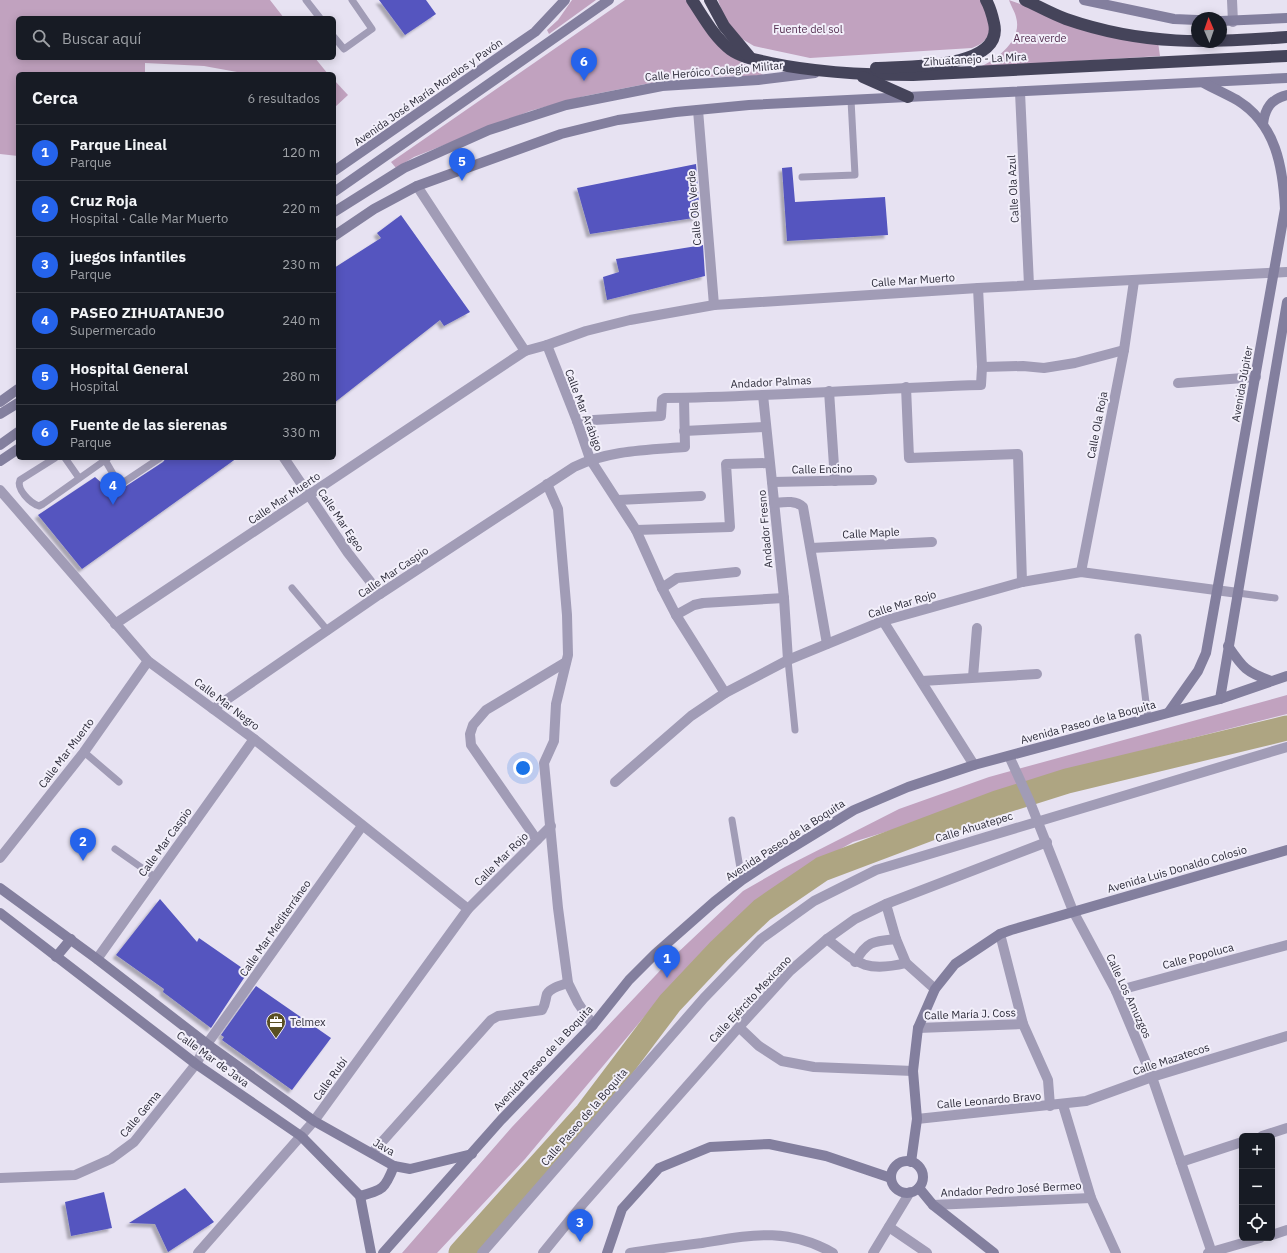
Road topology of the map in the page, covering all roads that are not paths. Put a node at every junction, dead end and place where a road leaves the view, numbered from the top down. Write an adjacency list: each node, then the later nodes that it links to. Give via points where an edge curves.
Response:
1 (306, 0): 11 (lane)
2 (352, 0): 17 (lane, via 372,29 344,50)
3 (565, 0): 30 (main road, Avenida José María Morelos y Pavón, via 535,32)
4 (609, 0): 31 (main road)
5 (692, 0): 19 (highway, Zihuatanejo - La Mira, via 715,36 732,51)
6 (710, 0): 19 (highway, via 724,26)
7 (986, 0): 20 (highway, via 994,21 994,36 990,44 975,56 955,62)
8 (1025, 0): 16 (highway, via 1065,19 1117,34 1154,40 1222,42)
9 (1084, 0): 13 (main road, via 1174,19)
10 (1232, 0): 15 (street)
11 (318, 16)
12 (1287, 18): 15 (main road)
13 (1191, 20)
14 (1227, 22): 15 (main road)
15 (1233, 22)
16 (1287, 37)
17 (336, 40)
18 (1287, 56): 21 (highway, Zihuatanejo - La Mira, via 913,75)
19 (752, 59): 20 (highway, Zihuatanejo - La Mira)
20 (825, 71): 21 (highway, Zihuatanejo - La Mira); 36 (main road, Calle Heróico Colegio Militar, via 758,80 662,86 566,105 489,130 404,168)
21 (860, 75): 26 (highway)
22 (1287, 78): 23 (main road)
23 (1204, 83): 24 (main road); 29 (main road, Avenida Júpiter, via 1238,101)
24 (1020, 92): 26 (main road); 41 (street, Calle Ola Azul)
25 (1287, 95): 29 (main road, via 1278,97 1270,104)
26 (908, 97): 27 (main road)
27 (851, 100): 28 (main road); 33 (lane, via 856,175)
28 (698, 110): 34 (main road, via 618,120 561,134); 44 (street, Calle Ola Verde)
29 (1263, 124): 39 (main road, Avenida Júpiter, via 1276,148 1284,180 1285,209)
30 (374, 143): 31 (main road); 32 (main road, Avenida José María Morelos y Pavón)
31 (386, 156): 35 (main road)
32 (336, 170)
33 (802, 177)
34 (417, 186): 37 (main road, via 374,209); 47 (street)
35 (336, 191)
36 (336, 211)
37 (336, 235)
38 (1287, 272): 39 (street, Calle Mar Muerto)
39 (1274, 273): 40 (street, Calle Mar Muerto); 49 (main road, Avenida Júpiter)
40 (1134, 281): 41 (street, Calle Mar Muerto); 46 (street, Calle Ola Roja)
41 (1029, 285): 42 (street, Calle Mar Muerto)
42 (978, 288): 44 (street, Calle Mar Muerto); 48 (street)
43 (1287, 302): 93 (main road)
44 (714, 305): 45 (street, Calle Mar Muerto, via 623,322 586,331)
45 (547, 345): 47 (street); 59 (street, Calle Mar Arábigo)
46 (1124, 350): 48 (street, via 1044,368); 88 (street, Calle Ola Roja)
47 (525, 351): 80 (street, Calle Mar Muerto)
48 (982, 367): 51 (street, Andador Palmas, via 981,384)
49 (1256, 377): 50 (street); 92 (main road, Avenida Júpiter)
50 (1178, 383)
51 (906, 387): 53 (street, Andador Palmas); 89 (street, via 909,458 1018,454)
52 (16, 390): 56 (main road)
53 (829, 390): 54 (street, Andador Palmas); 76 (street)
54 (763, 395): 55 (street, Andador Palmas); 60 (street, Andador Fresno)
55 (684, 398): 59 (street, Andador Palmas, via 662,400 661,416); 61 (street)
56 (0, 402)
57 (16, 404): 58 (main road)
58 (0, 414)
59 (577, 421): 65 (street, Calle Mar Arábigo)
60 (766, 427): 61 (street); 73 (street, Andador Fresno)
61 (684, 431): 65 (street, via 685,447 617,452)
62 (16, 433): 63 (main road)
63 (0, 445)
64 (16, 450): 72 (main road)
65 (590, 459): 77 (street, Calle Mar Caspio); 82 (street, Calle Mar Arábigo)
66 (52, 460): 74 (lane, via 20,480 18,484 34,505 43,504)
67 (66, 460): 74 (lane)
68 (106, 460): 74 (lane)
69 (107, 460): 70 (lane, via 116,479 124,482)
70 (157, 460)
71 (285, 460): 80 (street, Calle Mar Egeo)
72 (0, 461)
73 (769, 463): 78 (street, Andador Fresno); 84 (street, via 726,464 730,527)
74 (79, 478)
75 (872, 480): 76 (street, Calle Encino)
76 (835, 481): 78 (street, Calle Encino)
77 (550, 482): 94 (street, Calle Mar Caspio); 107 (street, via 558,509 567,615)
78 (772, 482): 83 (street, Andador Fresno)
79 (0, 490): 99 (street, Calle Mar Negro)
80 (310, 496): 94 (street, Calle Mar Egeo, via 348,553); 99 (street, Calle Mar Muerto)
81 (701, 496): 82 (street)
82 (618, 500): 84 (street, Calle Mar Arábigo)
83 (774, 503): 86 (street, via 793,502 803,507); 95 (street, Andador Fresno)
84 (636, 530): 91 (street, Calle Mar Arábigo)
85 (932, 542): 86 (street, Calle Maple)
86 (811, 548): 103 (street)
87 (736, 572): 91 (street, via 677,578)
88 (1081, 572): 89 (street, Calle Mar Rojo); 92 (street, Calle Mar Rojo)
89 (1022, 582): 98 (street, Calle Mar Rojo)
90 (292, 588): 101 (lane)
91 (662, 588): 97 (street, Calle Mar Arábigo)
92 (1216, 590): 93 (street, Calle Mar Rojo); 116 (main road, Avenida Júpiter, via 1206,653 1198,671)
93 (1238, 593): 96 (lane); 104 (main road)
94 (380, 594): 101 (street, Calle Mar Caspio)
95 (784, 598): 97 (street, via 694,604); 106 (street, Andador Fresno)
96 (1275, 598)
97 (676, 615): 113 (street, Calle Mar Arábigo)
98 (883, 621): 103 (street, Calle Mar Rojo); 111 (street)
99 (115, 624): 105 (street, Calle Mar Negro)
100 (977, 628): 110 (street)
101 (328, 631): 115 (street, Calle Mar Caspio)
102 (1138, 637): 117 (lane)
103 (826, 644): 106 (street, Calle Mar Rojo)
104 (1228, 646): 112 (main road, via 1241,666 1251,674); 114 (main road)
105 (148, 660): 115 (street, Calle Mar Negro); 121 (street, Calle Mar Muerto)
106 (788, 660): 113 (street, Calle Mar Rojo); 118 (lane)
107 (566, 662): 129 (street, via 556,704 554,741 544,763); 130 (street, via 486,710 473,725 470,734 471,745)
108 (1037, 674): 110 (street)
109 (1287, 676): 112 (main road, Avenida Paseo de la Boquita)
110 (973, 677): 111 (street)
111 (922, 681): 123 (street)
112 (1271, 681): 114 (main road, Avenida Paseo de la Boquita)
113 (725, 693): 125 (street, Calle Mar Rojo, via 691,716)
114 (1220, 699): 116 (main road, Avenida Paseo de la Boquita)
115 (213, 709): 119 (street, Calle Mar Negro)
116 (1170, 712): 117 (main road, Avenida Paseo de la Boquita)
117 (1148, 719): 122 (main road, Avenida Paseo de la Boquita)
118 (795, 730)
119 (254, 739): 128 (street, Calle Mar Negro); 135 (street, Calle Mar Caspio)
120 (1287, 747): 127 (street, Calle Ahuatepec)
121 (84, 752): 124 (lane); 134 (street, Calle Mar Muerto)
122 (1009, 756): 123 (main road, Avenida Paseo de la Boquita); 127 (street, Calle Los Amuzgos)
123 (974, 765): 136 (main road, Avenida Paseo de la Boquita, via 908,787 854,810)
124 (119, 782)
125 (615, 782)
126 (732, 820): 136 (lane)
127 (1037, 821): 131 (street, Calle Los Amuzgos); 154 (street, Calle Ahuatepec, via 876,870 814,901 760,939)
128 (362, 826): 139 (street, Calle Mar Negro); 160 (street, Calle Mar Mediterráneo)
129 (551, 826): 130 (street, Calle Mar Rojo); 151 (street)
130 (538, 840): 139 (street, Calle Mar Rojo)
131 (1047, 842): 138 (street, Calle Ejército Mexicano); 140 (street, Calle Los Amuzgos)
132 (115, 849): 135 (lane)
133 (1287, 850): 140 (main road, Avenida Luis Donaldo Colosio)
134 (0, 858)
135 (155, 877): 148 (street, Calle Mar Caspio)
136 (742, 880): 156 (main road, Avenida Paseo de la Boquita, via 655,954 629,980)
137 (0, 888): 145 (main road, Calle Mar de Java)
138 (886, 904): 143 (street, Calle Ejército Mexicano, via 855,919); 144 (street)
139 (468, 909): 167 (street, Calle Rubí)
140 (1073, 911): 142 (main road, Avenida Luis Donaldo Colosio); 153 (street, Calle Los Amuzgos)
141 (0, 914): 147 (main road, Calle Mar de Java)
142 (1000, 934): 152 (main road, Avenida Luis Donaldo Colosio, via 955,964); 155 (street)
143 (827, 939): 149 (street); 157 (street, Calle Ejército Mexicano, via 790,971)
144 (896, 939): 149 (street, via 870,943 863,948); 150 (street)
145 (71, 940): 147 (main road); 148 (main road, Calle Mar de Java)
146 (1287, 945): 153 (street, Calle Popoluca)
147 (56, 956): 161 (main road, Calle Mar de Java)
148 (97, 959): 160 (main road, Calle Mar de Java)
149 (855, 962): 150 (street, via 888,968)
150 (906, 963): 152 (street)
151 (568, 983): 156 (street, via 578,1004); 172 (street, via 547,994 546,1005 542,1010 498,1016 491,1020)
152 (935, 989): 158 (main road, Avenida Luis Donaldo Colosio)
153 (1116, 991): 163 (street, Calle Los Amuzgos)
154 (704, 998): 190 (street, Calle Paseo de la Boquita)
155 (1023, 1024): 158 (street, Calle María J. Coss); 165 (street, via 1048,1080)
156 (593, 1025): 173 (main road, Avenida Paseo de la Boquita, via 501,1120)
157 (739, 1027): 162 (street, via 758,1046 782,1061 814,1067); 191 (street, Calle Ejército Mexicano)
158 (918, 1028): 162 (main road, Avenida Luis Donaldo Colosio)
159 (1287, 1036): 163 (street, Calle Mazatecos)
160 (207, 1044): 161 (street, Calle Gema); 167 (main road, Calle Mar de Java)
161 (196, 1064): 170 (main road, Calle Mar de Java); 177 (street, Calle Gema, via 134,1142 112,1160 76,1174)
162 (913, 1071): 166 (main road, Avenida Luis Donaldo Colosio)
163 (1152, 1077): 164 (street, Calle Mazatecos, via 1086,1101); 175 (street, Calle Los Amuzgos)
164 (1063, 1105): 165 (street, Calle Leonardo Bravo); 181 (street)
165 (1050, 1106): 166 (street, Calle Leonardo Bravo)
166 (917, 1119): 174 (main road, Avenida Luis Donaldo Colosio)
167 (314, 1121): 170 (street, Calle Rubí); 172 (main road, Java)
168 (1287, 1128): 169 (street)
169 (1271, 1133)
170 (301, 1136): 180 (main road, Calle Mar de Java); 187 (street, Calle Rubí)
171 (1239, 1143): 175 (street)
172 (372, 1153): 176 (main road, Java)
173 (472, 1154): 176 (main road, Java, via 410,1169); 189 (main road, Avenida Paseo de la Boquita)
174 (911, 1162): 178 (main road, via 897,1165 892,1171); 179 (main road, via 921,1169 922,1176)
175 (1182, 1162): 199 (street, Calle Los Amuzgos)
176 (394, 1166): 180 (main road, via 388,1180 379,1191)
177 (0, 1178)
178 (891, 1178): 179 (main road, via 897,1189); 192 (main road, via 826,1156 769,1144 710,1147 659,1168 622,1209)
179 (914, 1190): 182 (main road); 183 (street)
180 (360, 1196): 188 (main road)
181 (1091, 1198): 182 (street, Andador Pedro José Bermeo); 198 (street)
182 (933, 1205): 197 (main road)
183 (889, 1227): 195 (street); 196 (street)
184 (1287, 1230): 185 (street)
185 (1275, 1234)
186 (1250, 1241): 199 (street)
187 (198, 1253)
188 (372, 1253)
189 (383, 1253)
190 (482, 1253)
191 (543, 1253)
192 (607, 1253)
193 (630, 1253): 194 (street, via 739,1236 770,1234 802,1239)
194 (833, 1253)
195 (873, 1253)
196 (927, 1253)
197 (994, 1253)
198 (1116, 1253)
199 (1210, 1253)

